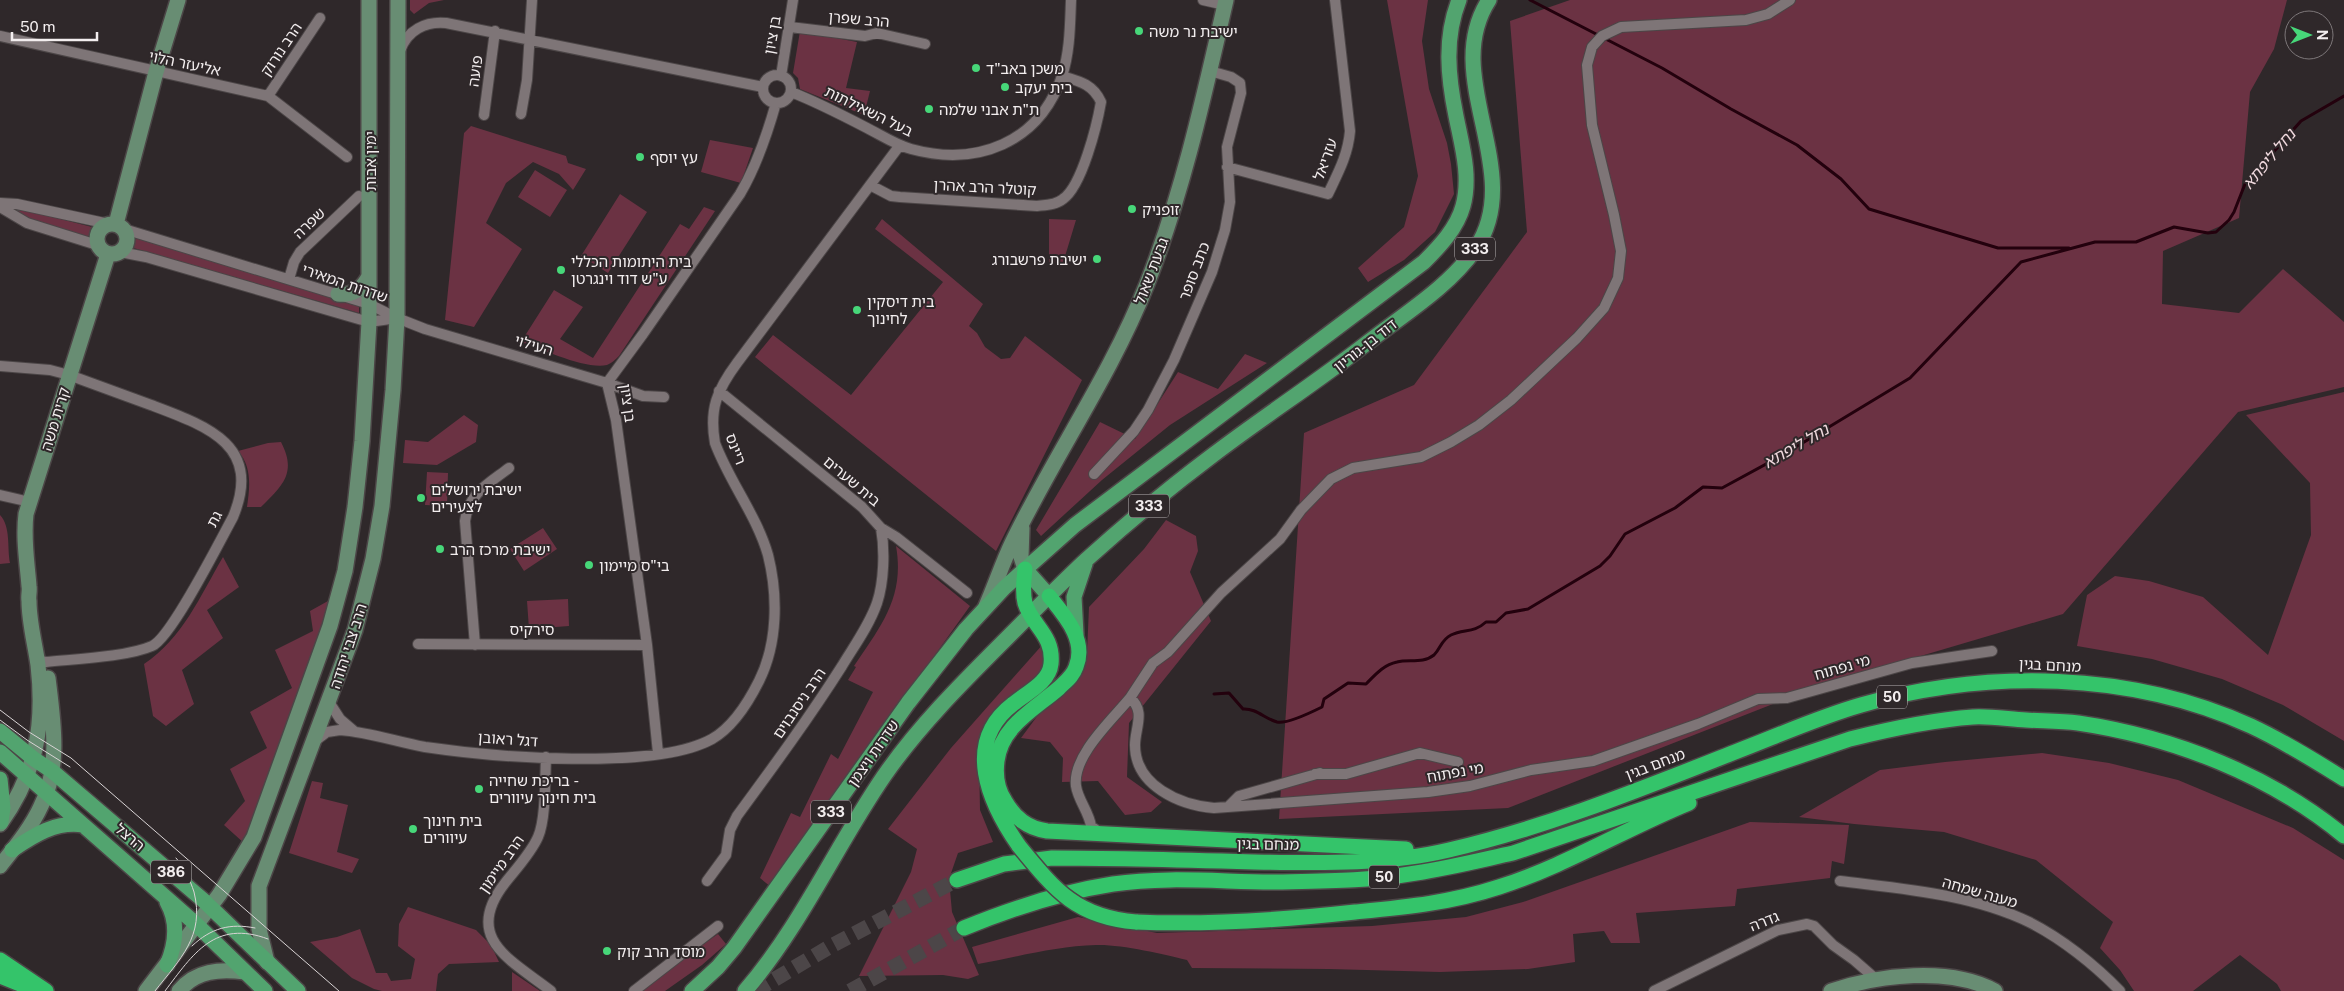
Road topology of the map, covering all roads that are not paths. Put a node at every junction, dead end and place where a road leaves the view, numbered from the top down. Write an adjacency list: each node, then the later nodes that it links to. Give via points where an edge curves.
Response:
1 (178, 0): 21 (street)
2 (369, 0): 39 (street, ימין אבות)
3 (398, 0): 19 (street, ימין אבות)
4 (532, 0): 17 (street)
5 (793, 0): 14 (street, בן ציון)
6 (1071, 0): 23 (street, בעל השאילתות)
7 (1203, 0): 12 (street)
8 (1335, 0): 32 (street, עזריאל, via 1350,131 1349,147 1328,194)
9 (1459, 0): 57 (main road, דוד בן-גוריון / 333, via 1452,17 1448,46 1466,191 1452,230 1440,246 1424,262 1076,525)
10 (1489, 0): 56 (main road, דוד בן-גוריון / 333, via 1476,27 1472,48 1492,183 1486,226 1478,246 1462,267 1440,286 1323,377 1214,454)
11 (1790, 0): 68 (street, via 1768,14 1746,20 1621,28 1602,36 1592,47 1588,65 1589,103 1621,251 1618,278 1604,308 1511,400 1452,442 1421,457 1352,468 1331,479 1301,510 1280,539 1221,592 1168,652 1153,663)
12 (1226, 2): 20 (street, גבעת שאול)
13 (320, 18): 26 (street, הרב נורוק)
14 (790, 27): 18 (street, הרב שפרן, via 865,36 877,33); 22 (street, בן ציון)
15 (495, 32): 17 (street); 19 (street, via 429,23 410,34); 29 (street, פועה)
16 (0, 36): 21 (street, אליעזר הלוי)
17 (530, 39): 24 (street); 28 (street)
18 (924, 44)
19 (398, 56): 43 (street, ימין אבות)
20 (1210, 71): 32 (street, כתב סופר, via 1240,83 1241,93 1227,148); 54 (street, גבעת שאול, via 1178,192 1146,286 1124,337)
21 (156, 72): 26 (street, אליעזר הלוי); 37 (street)
22 (781, 76): 24 (street, via 771,76); 25 (street, via 789,82)
23 (1062, 76): 30 (street, בעל השאילתות, via 1039,117 1015,139 997,148 961,155); 33 (street, קוטלר הרב אהרן, via 1091,86 1101,102 1080,177 1063,199 1051,205 1037,206 900,197)
24 (763, 87): 27 (street, via 765,96)
25 (791, 92): 27 (street, via 785,100); 30 (street, בעל השאילתות)
26 (268, 96): 31 (street, אליעזר הלוי)
27 (776, 103): 47 (street, בן ציון, via 762,149 740,194)
28 (521, 114)
29 (484, 115)
30 (900, 145): 33 (street, ריינס)
31 (347, 157)
32 (1227, 166): 51 (street, כתב סופר, via 1230,202 1225,230 1212,272 1178,351 1134,431)
33 (870, 185): 48 (street, ריינס)
34 (359, 196): 40 (street, שפרה, via 300,252)
35 (0, 203): 37 (street, שדרות המאירי)
36 (0, 207): 38 (street, שדרות המאירי, via 27,223)
37 (116, 226): 38 (street, via 126,234 126,244); 38 (street, via 104,226 98,234 98,244); 40 (street, שדרות המאירי)
38 (110, 251): 44 (street, שדרות המאירי, via 146,257); 46 (street, קרית משה)
39 (369, 276): 41 (street, via 357,291); 42 (street, ימין אבות)
40 (289, 279): 41 (street, שדרות המאירי)
41 (338, 294): 42 (street, שדרות המאירי)
42 (369, 304): 43 (street, שדרות המאירי); 44 (street, ימין אבות)
43 (396, 318): 44 (street, שדרות המאירי); 47 (street, העילוי); 69 (street, הרב צבי יהודה, via 394,390 382,506 364,597)
44 (369, 322): 72 (street, הרב צבי יהודה, via 362,441 348,556 330,626)
45 (0, 366): 46 (street, גת, via 50,370)
46 (68, 375): 53 (street, קרית משה); 67 (street, גת, via 208,428 229,447 238,461 242,488 233,517 172,626 154,646 127,652)
47 (607, 383): 49 (street, העילוי, via 643,396); 65 (street, בן ציון, via 616,420)
48 (719, 391): 55 (street, בית שערים, via 862,507); 75 (street, ריינס, via 712,417 715,443 768,555 774,595 773,632 755,690 723,731 700,743)
49 (664, 397)
50 (509, 468): 64 (street, via 474,495 467,509 465,521)
51 (1094, 474)
52 (0, 495): 53 (street)
53 (30, 502): 67 (street, קרית משה, via 24,538)
54 (1024, 521): 57 (street, גבעת שאול, via 1021,557); 60 (street, גבעת שאול)
55 (881, 528): 58 (street, בית שערים); 97 (street, הרב ניסנבוים, via 880,587 869,620 815,709 737,816 730,830 726,855)
56 (1086, 560): 59 (main road, דוד בן-גוריון / 333); 62 (main road, via 1074,597)
57 (1025, 569): 59 (main road); 60 (main road, שדרות ויצמן); 61 (highway, via 1023,591)
58 (968, 592)
59 (1049, 596): 61 (main road, שדרות ויצמן / 333); 62 (highway, via 1067,618)
60 (985, 607): 117 (main road, שדרות ויצמן / 333, via 880,742 734,948)
61 (1030, 614): 77 (highway, bridge, via 1048,640 1051,667 1045,680 994,722 986,744 986,781 1005,826 1057,890 1076,905 1112,920 1164,923 1299,918 1440,903 1500,887); 118 (main road, שדרות ויצמן, via 942,704 886,773 783,941)
62 (1076, 636): 90 (highway, via 1076,668 1070,677 1009,730 998,750 996,778 1000,792 1021,822 1039,830)
63 (418, 644): 64 (street, סירקיס)
64 (475, 644): 65 (street, סירקיס)
65 (647, 645): 75 (street, בן ציון)
66 (1992, 651): 87 (street, מי נפתוח, via 1912,663 1787,698 1758,699 1593,761 1530,770 1470,786 1428,792)
67 (41, 659): 78 (street, קרית משה, via 39,724); 81 (street, קרית משה, via 53,729)
68 (1130, 698): 87 (street, מי נפתוח, via 1139,709 1136,757 1150,780 1168,795 1187,804 1214,808); 90 (street, via 1093,742 1078,768 1076,786)
69 (329, 702): 71 (street, דגל ראובן, via 343,723); 73 (street, הרב צבי יהודה)
70 (0, 731): 78 (main road, הרצל / 386)
71 (357, 732): 73 (street, דגל ראובן, via 332,730); 76 (street, דגל ראובן, via 448,750)
72 (289, 742): 73 (street, via 290,750 296,755 303,755); 99 (street, הרב צבי יהודה, via 254,837 232,877)
73 (313, 745): 104 (street, הרב צבי יהודה, via 259,886 259,929)
74 (0, 752): 83 (main road, הרצל / 386)
75 (658, 753): 76 (street, דגל ראובן, via 614,758)
76 (546, 757): 115 (street, הרב מיימון, via 538,837 489,906 488,931 498,951)
77 (1794, 758): 91 (highway, 50, via 1891,728 1974,717 2077,723 2177,747 2234,769 2284,795); 102 (highway, 50, via 1513,853 1416,874 1368,879 1277,882 1152,880 1114,884 1059,895)
78 (34, 759): 81 (main road, הרצל / 386); 83 (street, קרית משה)
79 (1458, 762): 82 (street, via 1420,753 1346,774)
80 (1332, 769): 82 (street)
81 (52, 771): 86 (street, קרית משה); 99 (main road, הרצל / 386)
82 (1315, 774): 87 (street, via 1239,796)
83 (28, 777): 86 (main road, הרצל / 386); 88 (street, קרית משה)
84 (0, 779): 88 (main road)
85 (2344, 779): 93 (highway, מנחם בגין / 50, via 2296,748 2247,724 2141,691 2025,679 1972,683 1926,689 1860,705 1572,815)
86 (47, 794): 89 (main road, הרצל / 386); 92 (street, קרית משה, via 33,822)
87 (1229, 806)
88 (1, 823)
89 (83, 825): 92 (main road, via 48,829); 98 (main road, הרצל / 386)
90 (1086, 829): 93 (highway, via 1104,834)
91 (2344, 836)
92 (12, 850): 94 (street, קרית משה)
93 (1445, 852): 95 (highway, מנחם בגין / 50, via 1403,858 1308,862 1052,858 1004,864)
94 (0, 866)
95 (956, 880)
96 (1840, 881): 122 (street, מענה שמחה, via 1916,891 1990,907 2029,923 2069,948)
97 (707, 882)
98 (160, 893): 100 (main road, הרצל / 386); 105 (main road, via 173,914 175,929 173,948)
99 (210, 907): 100 (street, הרב צבי יהודה); 104 (main road, הרצל / 386)
100 (197, 925): 105 (street, הרב צבי יהודה); 106 (main road, הרצל / 386)
101 (718, 926): 116 (street)
102 (964, 928)
103 (0, 960): 110 (highway)
104 (267, 962): 114 (main road, הרצל / 386)
105 (166, 965): 111 (street, הרב צבי יהודה)
106 (245, 972): 112 (street, via 208,972 188,981); 113 (main road, הרצל / 386)
107 (0, 976): 109 (highway)
108 (1877, 980): 119 (street, גדרה, via 1814,926 1807,924 1778,930); 120 (street); 121 (street, via 1946,977)
109 (36, 991)
110 (46, 991)
111 (146, 991)
112 (179, 991)
113 (265, 991)
114 (298, 991)
115 (551, 991)
116 (634, 991)
117 (692, 991)
118 (745, 991)
119 (1654, 991)
120 (1832, 991)
121 (1995, 991)
122 (2120, 991)

